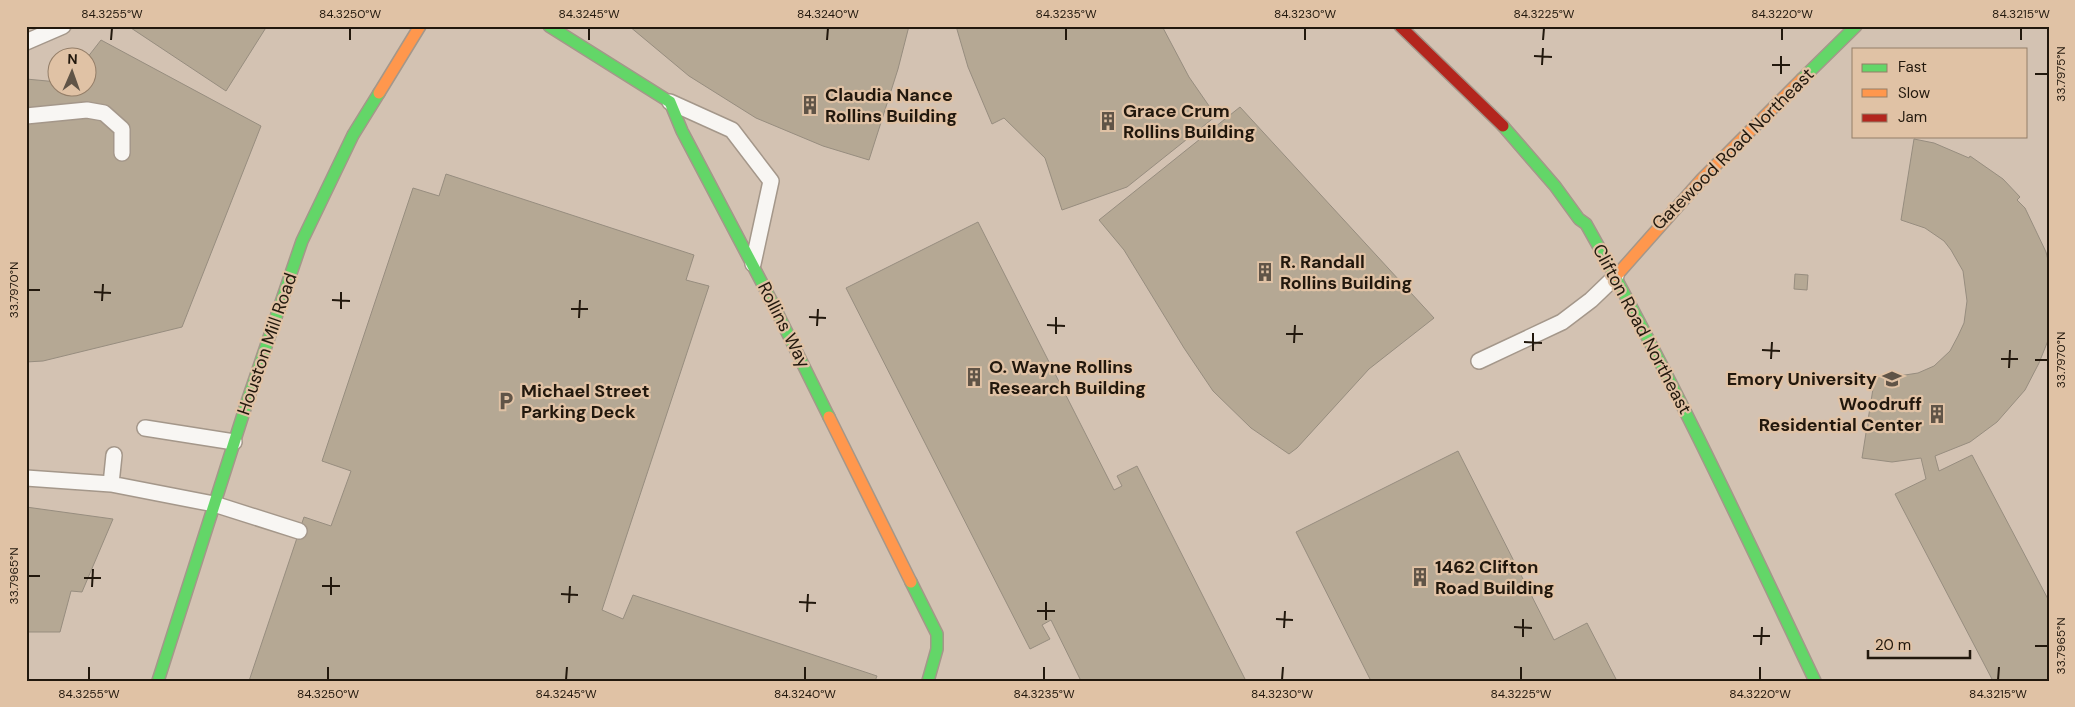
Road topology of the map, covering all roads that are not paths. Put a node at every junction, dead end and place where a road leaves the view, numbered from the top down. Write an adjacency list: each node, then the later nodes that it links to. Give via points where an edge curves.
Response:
1 (63, 26): 6 (lane)
2 (420, 26): 14 (street, Houston Mill Road, via 353,135 302,241)
3 (549, 26): 7 (street)
4 (1400, 26): 11 (street, Clifton Road Northeast, via 1527,152 1586,224)
5 (1856, 26): 11 (street, Gatewood Road Northeast, via 1678,203)
6 (26, 42)
7 (670, 102): 10 (street, Rollins Way); 10 (lane, via 732,130 771,181)
8 (26, 116): 9 (lane, via 61,111 104,113 122,130)
9 (122, 153)
10 (753, 265): 21 (street, Rollins Way, via 937,634 937,649)
11 (1616, 276): 12 (lane, via 1562,322); 22 (street, Clifton Road Northeast, via 1679,398)
12 (1479, 362)
13 (144, 428): 14 (lane)
14 (234, 442): 18 (street, Houston Mill Road)
15 (114, 455): 17 (lane)
16 (26, 478): 17 (lane)
17 (111, 484): 18 (lane)
18 (214, 504): 19 (lane); 20 (street, Houston Mill Road)
19 (299, 531)
20 (158, 681)
21 (928, 681)
22 (1815, 681)

